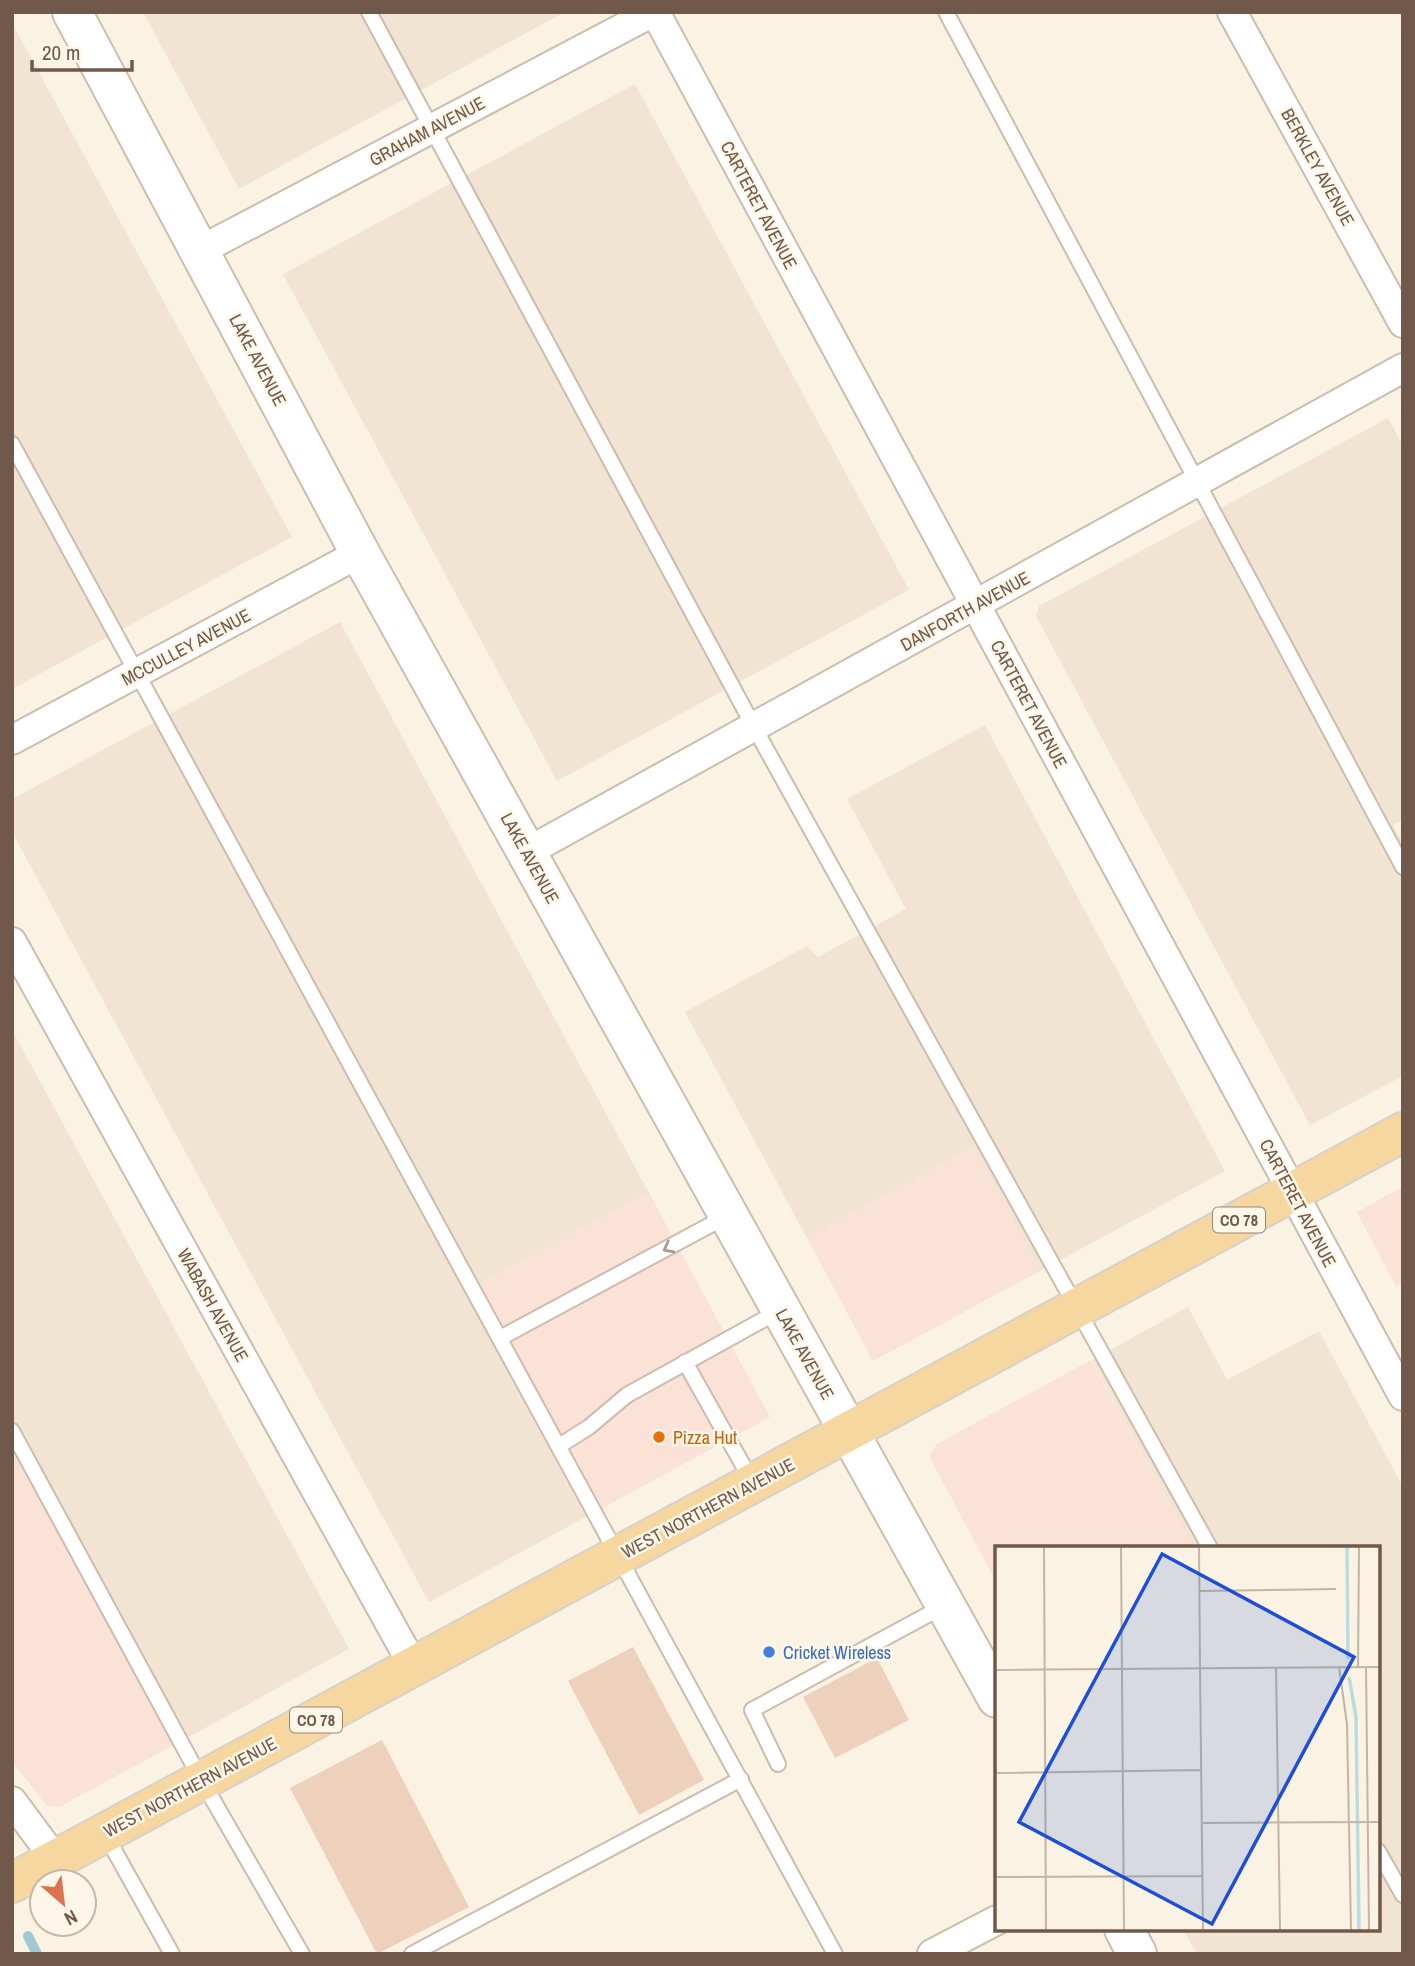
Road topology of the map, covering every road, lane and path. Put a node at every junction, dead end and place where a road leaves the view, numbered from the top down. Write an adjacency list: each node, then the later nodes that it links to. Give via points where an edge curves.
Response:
1 (72, 12): 7 (main road, LAKE AVENUE)
2 (369, 12): 6 (lane)
3 (654, 12): 6 (street, GRAHAM AVENUE); 13 (street, CARTERET AVENUE)
4 (946, 12): 11 (lane)
5 (1233, 12): 8 (street, BERKLEY AVENUE)
6 (431, 129): 7 (street, GRAHAM AVENUE); 15 (lane)
7 (201, 250): 12 (main road, LAKE AVENUE)
8 (1403, 323)
9 (1403, 368): 11 (street, DANFORTH AVENUE)
10 (12, 444): 14 (lane)
11 (1199, 482): 13 (street, DANFORTH AVENUE); 18 (lane)
12 (360, 554): 14 (street, MCCULLEY AVENUE); 17 (main road, LAKE AVENUE)
13 (976, 605): 15 (street, DANFORTH AVENUE); 21 (street, CARTERET AVENUE)
14 (135, 674): 16 (street, MCCULLEY AVENUE); 25 (lane)
15 (754, 727): 17 (street, DANFORTH AVENUE); 23 (lane)
16 (12, 740)
17 (527, 852): 22 (main road, LAKE AVENUE)
18 (1403, 867)
19 (12, 942): 35 (street, WABASH AVENUE)
20 (1403, 1132): 21 (main road, WEST NORTHERN AVENUE / CO 78)
21 (1292, 1192): 23 (main road, WEST NORTHERN AVENUE / CO 78); 27 (street, CARTERET AVENUE)
22 (728, 1215): 24 (main road, LAKE AVENUE); 25 (lane, one-way to 25)
23 (1076, 1307): 29 (main road, WEST NORTHERN AVENUE / CO 78); 32 (lane)
24 (780, 1310): 26 (lane); 29 (main road, LAKE AVENUE)
25 (500, 1338): 30 (lane)
26 (685, 1362): 30 (lane, via 626,1395); 31 (lane)
27 (1403, 1396)
28 (12, 1431): 39 (lane)
29 (848, 1432): 31 (main road, WEST NORTHERN AVENUE / CO 78); 34 (main road, LAKE AVENUE)
30 (559, 1446): 33 (lane)
31 (753, 1483): 33 (main road, WEST NORTHERN AVENUE / CO 78)
32 (1209, 1546)
33 (620, 1555): 35 (main road, WEST NORTHERN AVENUE / CO 78); 38 (lane)
34 (945, 1606): 36 (main road, LAKE AVENUE); 37 (lane, via 752,1710)
35 (414, 1667): 39 (main road, WEST NORTHERN AVENUE / CO 78)
36 (995, 1694)
37 (778, 1764)
38 (741, 1779): 50 (lane); 51 (lane)
39 (202, 1781): 41 (main road, WEST NORTHERN AVENUE / CO 78); 49 (lane)
40 (12, 1801): 43 (street)
41 (105, 1832): 43 (main road, WEST NORTHERN AVENUE / CO 78); 48 (lane)
42 (1380, 1855): 45 (lane)
43 (55, 1860): 44 (main road, WEST NORTHERN AVENUE / CO 78)
44 (12, 1883)
45 (1403, 1895)
46 (995, 1921): 52 (street)
47 (1125, 1931): 53 (main road)
48 (172, 1954)
49 (302, 1954)
50 (412, 1954)
51 (835, 1954)
52 (932, 1954)
53 (1138, 1954)

